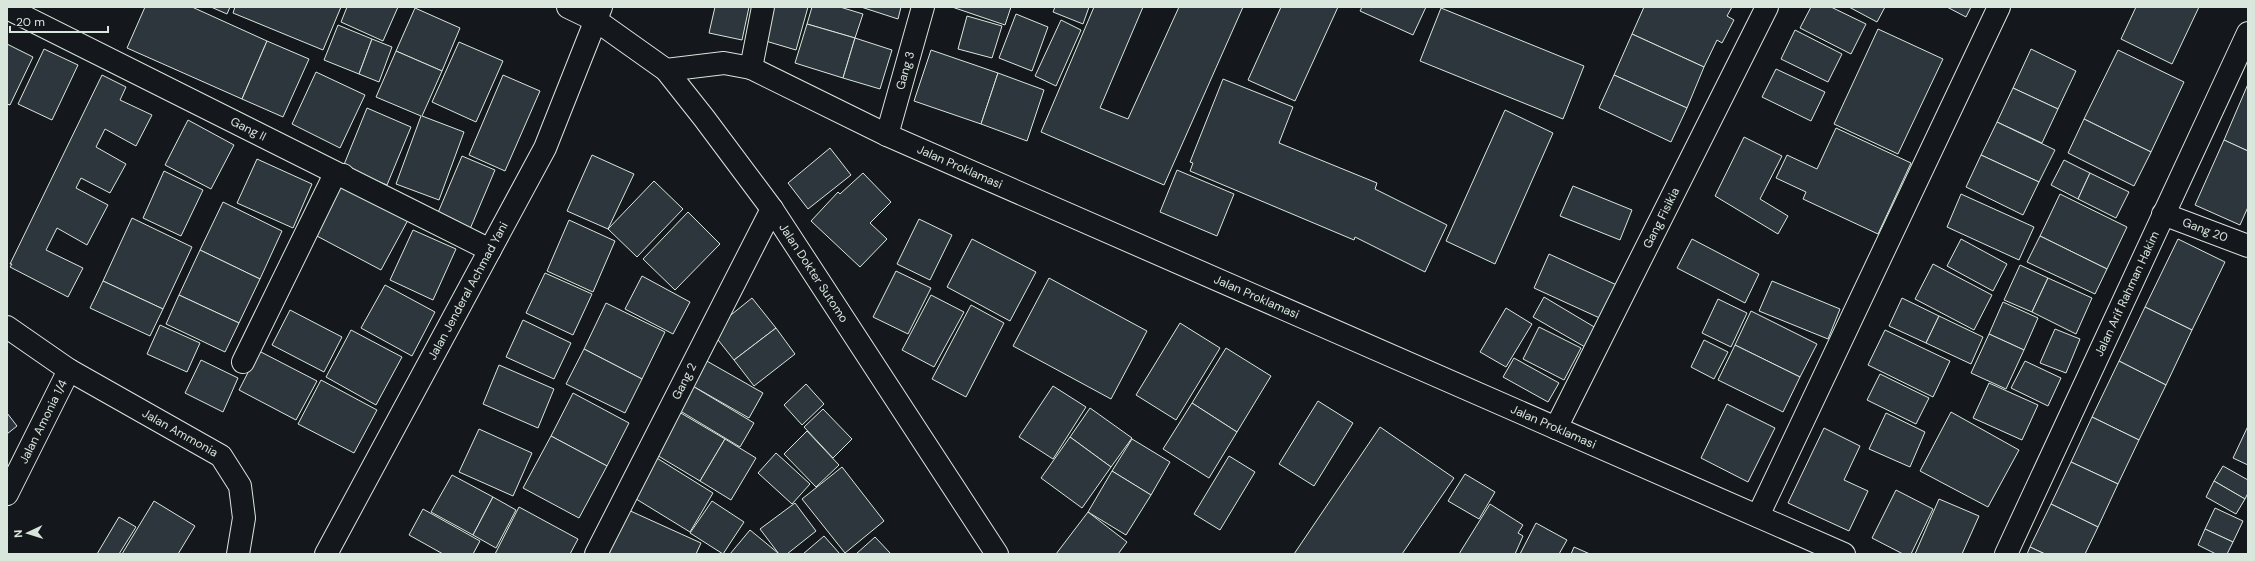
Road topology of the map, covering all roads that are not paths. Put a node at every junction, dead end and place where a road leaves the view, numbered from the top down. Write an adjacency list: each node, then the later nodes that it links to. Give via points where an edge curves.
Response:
1 (568, 7): 7 (main road, Jalan Dokter Sutomo)
2 (763, 7): 9 (main road)
3 (923, 7): 11 (main road, Gang 3)
4 (1766, 7): 20 (main road, Gang Fisikia)
5 (1998, 7): 22 (main road)
6 (7, 8): 12 (main road, Gang II)
7 (600, 14): 10 (main road, Jalan Dokter Sutomo); 16 (main road, Jalan Jenderal Achmad Yani, via 545,148)
8 (2248, 33): 14 (main road, Jalan Arif Rahman Hakim)
9 (752, 68): 10 (main road, Jalan Proklamasi, via 724,63); 11 (main road, Jalan Proklamasi)
10 (666, 70): 13 (main road, Jalan Dokter Sutomo)
11 (887, 135): 20 (main road, Jalan Proklamasi)
12 (343, 175): 16 (main road, Gang II); 18 (main road, via 333,178)
13 (772, 209): 26 (main road, Gang 2); 27 (main road, Jalan Dokter Sutomo)
14 (2163, 214): 15 (main road, Gang 20); 28 (main road, Jalan Arif Rahman Hakim)
15 (2248, 246)
16 (490, 250): 25 (main road, Jalan Jenderal Achmad Yani)
17 (7, 327): 19 (main road, Jalan Ammonia)
18 (243, 362)
19 (69, 370): 21 (main road, Jalan Amonia 1/4); 24 (main road, Jalan Ammonia, via 221,456 240,486 244,518)
20 (1556, 428): 22 (main road, Jalan Proklamasi)
21 (7, 494)
22 (1758, 516): 23 (main road, Jalan Proklamasi)
23 (1841, 553)
24 (238, 554)
25 (326, 554)
26 (596, 554)
27 (997, 554)
28 (2006, 554)

